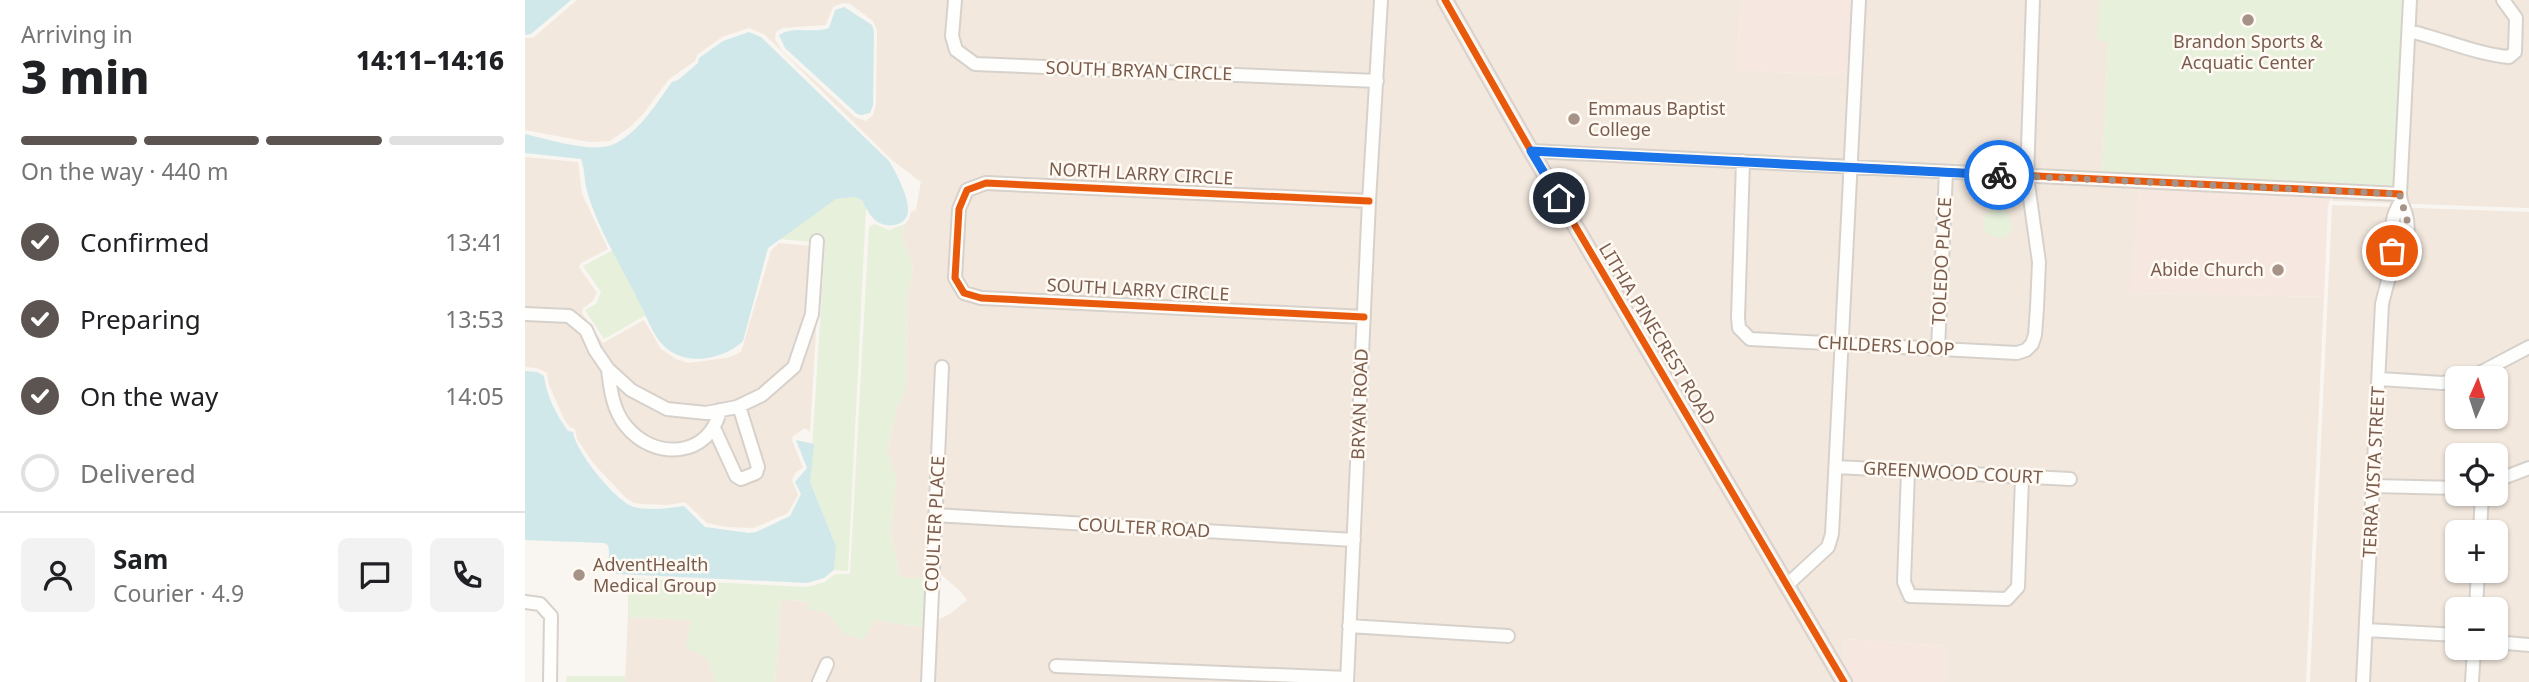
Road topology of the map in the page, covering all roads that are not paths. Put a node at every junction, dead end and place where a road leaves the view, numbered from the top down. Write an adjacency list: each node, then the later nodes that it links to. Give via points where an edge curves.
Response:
1 (955, 0): 9 (street, SOUTH BRYAN CIRCLE, via 952,36 956,50 975,64)
2 (1381, 0): 9 (street, BRYAN ROAD)
3 (1445, 0): 10 (main road, LITHIA PINECREST ROAD)
4 (1859, 0): 12 (street)
5 (2033, 0): 14 (street)
6 (2410, 0): 8 (street, TERRA VISTA STREET)
7 (2503, 0): 8 (street, via 2516,18 2515,52 2509,57)
8 (2409, 31): 15 (street, TERRA VISTA STREET)
9 (1377, 81): 16 (street, BRYAN ROAD)
10 (1531, 151): 11 (street); 42 (main road, LITHIA PINECREST ROAD)
11 (1743, 161): 12 (street); 21 (street, CHILDERS LOOP, via 1739,328 1750,339)
12 (1851, 167): 13 (street); 21 (street)
13 (1946, 172): 14 (street); 23 (street, TOLEDO PLACE)
14 (2027, 177): 15 (street); 23 (street, CHILDERS LOOP, via 2039,262 2032,344 2017,353)
15 (2400, 199): 27 (street, TERRA VISTA STREET, via 2391,226 2393,262 2382,304)
16 (1369, 201): 18 (street, NORTH LARRY CIRCLE, via 986,183 967,191 960,209); 20 (street, BRYAN ROAD)
17 (817, 241): 29 (street, via 812,314 794,367 762,395)
18 (958, 243): 20 (street, SOUTH LARRY CIRCLE, via 955,278 964,293 981,299)
19 (525, 314): 26 (street, via 569,316 586,330)
20 (1364, 317): 41 (street, BRYAN ROAD)
21 (1843, 344): 23 (street, CHILDERS LOOP); 32 (street)
22 (2529, 347): 24 (street)
23 (1938, 349)
24 (2493, 366)
25 (942, 367): 40 (street, COULTER PLACE)
26 (608, 369): 30 (street, via 631,390 667,409); 31 (street, via 625,425 651,445 678,450 694,446)
27 (2380, 379): 28 (street); 38 (street, TERRA VISTA STREET)
28 (2445, 383)
29 (739, 406): 30 (street); 31 (street, via 756,473 741,479 736,476)
30 (720, 410): 31 (street)
31 (714, 428)
32 (1836, 467): 34 (street, GREENWOOD COURT); 42 (street, via 1828,547)
33 (2529, 468): 35 (street)
34 (1908, 471): 36 (street, GREENWOOD COURT); 36 (street, via 1904,582 1910,596 2007,599 2018,587)
35 (2508, 476)
36 (2022, 478): 37 (street, GREENWOOD COURT)
37 (2070, 479)
38 (2373, 485): 39 (street); 45 (street, TERRA VISTA STREET)
39 (2445, 488)
40 (935, 515): 41 (street, COULTER ROAD); 56 (street, COULTER PLACE)
41 (1354, 540): 44 (street, BRYAN ROAD)
42 (1787, 585): 57 (main road, LITHIA PINECREST ROAD)
43 (525, 602): 54 (street, via 540,604 551,615)
44 (1349, 626): 47 (street); 53 (street, BRYAN ROAD)
45 (2366, 630): 46 (street); 58 (street, TERRA VISTA STREET)
46 (2445, 634)
47 (1508, 636)
48 (2508, 643): 49 (street)
49 (2529, 645)
50 (2473, 660): 59 (street)
51 (827, 664): 55 (street)
52 (1056, 666): 53 (street)
53 (1347, 680)
54 (550, 682)
55 (819, 682)
56 (928, 682)
57 (1844, 682)
58 (2363, 682)
59 (2472, 682)

